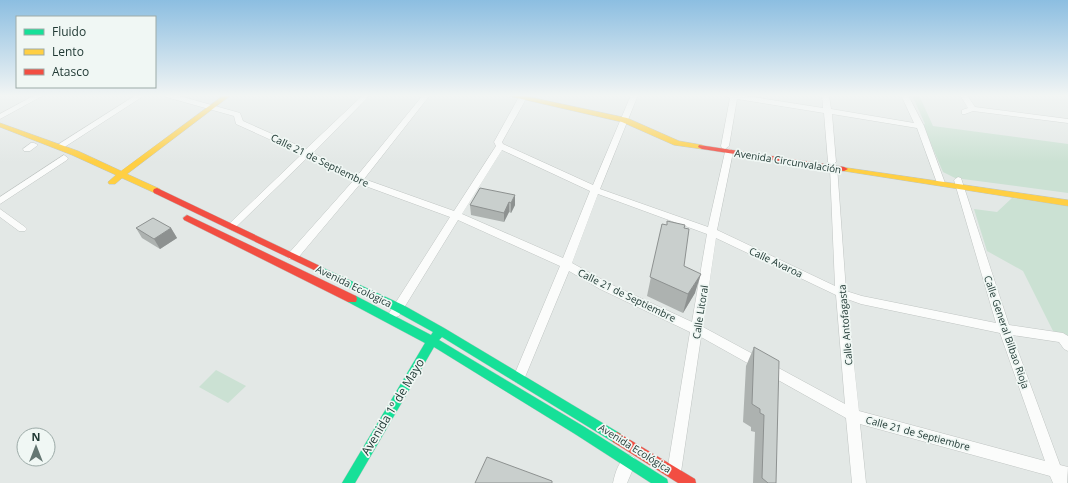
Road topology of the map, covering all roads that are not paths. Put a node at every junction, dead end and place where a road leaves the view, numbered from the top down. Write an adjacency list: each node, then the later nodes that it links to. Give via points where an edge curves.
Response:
1 (105, 118): 17 (street)
2 (198, 118): 24 (main road)
3 (238, 118): 20 (street, Calle 21 de Septiembre, via 239,122)
4 (343, 118): 20 (street)
5 (409, 118): 25 (street)
6 (514, 118): 18 (street, via 498,142)
7 (625, 118): 19 (main road, Avenida Circunvalación, via 677,143); 29 (street)
8 (730, 118): 19 (street, Calle Litoral)
9 (829, 118): 23 (street, Calle Antofagasta)
10 (864, 118): 15 (street)
11 (916, 118): 15 (street)
12 (1037, 118): 13 (street)
13 (1068, 121)
14 (0, 125): 17 (main road, Avenida Ecológica)
15 (920, 126): 26 (street)
16 (0, 134): 21 (main road)
17 (60, 146): 24 (main road, Avenida Ecológica)
18 (500, 146): 29 (street, Calle Avaroa); 35 (street)
19 (727, 149): 23 (main road, Avenida Circunvalación); 38 (street, Calle Litoral)
20 (307, 152): 25 (street, Calle 21 de Septiembre); 36 (street)
21 (64, 158): 22 (main road); 31 (street)
22 (78, 165)
23 (833, 165): 26 (main road, Avenida Circunvalación); 41 (street, Calle Antofagasta)
24 (122, 176): 27 (main road); 36 (main road, Avenida Ecológica)
25 (358, 180): 35 (street, Calle 21 de Septiembre); 39 (street)
26 (940, 180): 28 (main road, Avenida Circunvalación)
27 (112, 182)
28 (959, 183): 30 (main road, Avenida Circunvalación); 32 (main road, Avenida Circunvalación); 44 (street, Calle General Bilbao Rioja)
29 (595, 190): 38 (street, Calle Avaroa); 40 (street)
30 (1068, 196)
31 (0, 201)
32 (1068, 203)
33 (0, 212): 37 (street)
34 (181, 215): 43 (main road, Avenida Ecológica)
35 (457, 216): 40 (street, Calle 21 de Septiembre, via 556,258); 42 (street)
36 (232, 226): 39 (main road, Avenida Ecológica)
37 (22, 229)
38 (712, 232): 41 (street, Calle Avaroa); 45 (street, Calle Litoral)
39 (293, 256): 42 (main road, Avenida Ecológica)
40 (566, 265): 45 (street, Calle 21 de Septiembre, via 604,286); 49 (street)
41 (841, 293): 44 (street, Calle Avaroa, via 861,300); 50 (street, Calle Antofagasta)
42 (399, 308): 43 (street); 46 (main road, Avenida Ecológica)
43 (390, 318): 47 (main road, Avenida Ecológica)
44 (1004, 329): 48 (street, Calle Avaroa); 53 (street, Calle General Bilbao Rioja)
45 (698, 330): 50 (street, Calle 21 de Septiembre); 52 (street, Calle Litoral)
46 (440, 331): 47 (main road, Avenida 1º de Mayo); 49 (main road, Avenida Ecológica)
47 (432, 341): 51 (main road, Avenida Ecológica); 54 (main road, Avenida 1º de Mayo)
48 (1066, 342)
49 (519, 378): 52 (main road, Avenida Ecológica)
50 (854, 416): 53 (street, Calle 21 de Septiembre); 58 (street, Calle Antofagasta)
51 (629, 462): 55 (street); 56 (main road, Avenida Ecológica)
52 (674, 472): 57 (main road, Avenida Ecológica)
53 (1061, 476)
54 (348, 483)
55 (620, 483)
56 (662, 483)
57 (690, 483)
58 (859, 483)

